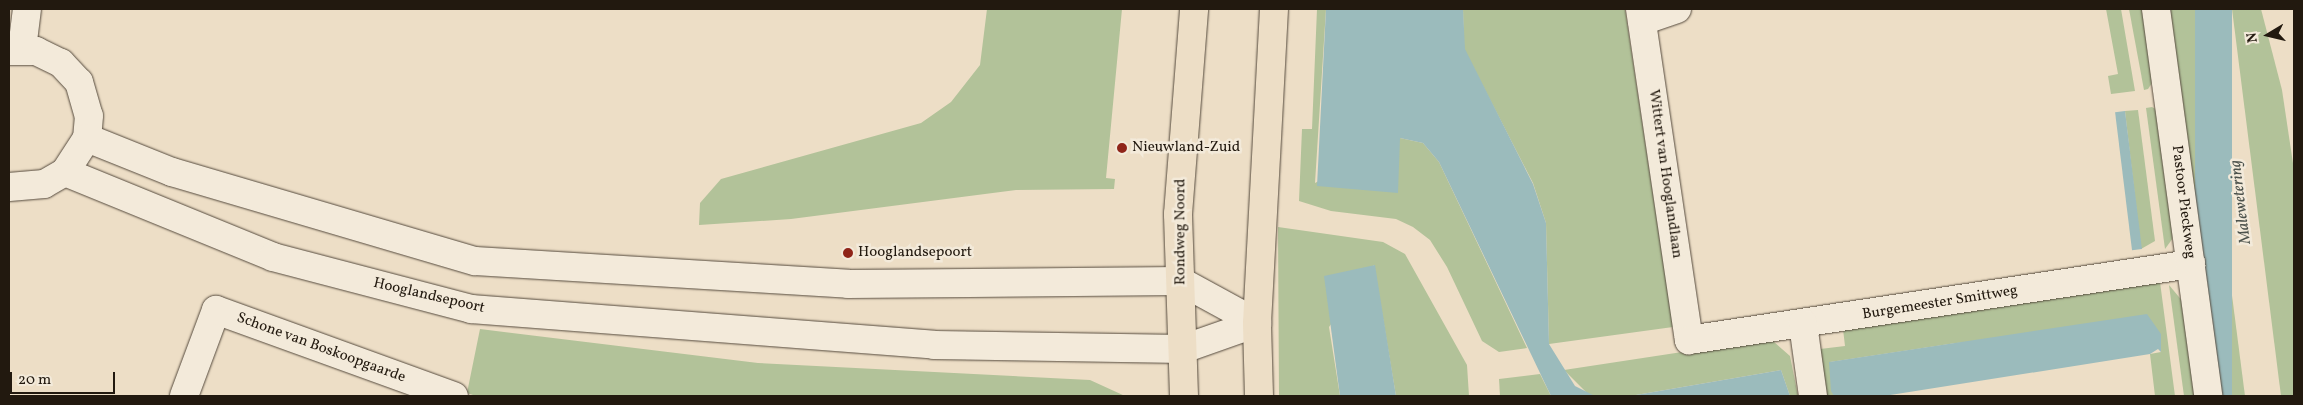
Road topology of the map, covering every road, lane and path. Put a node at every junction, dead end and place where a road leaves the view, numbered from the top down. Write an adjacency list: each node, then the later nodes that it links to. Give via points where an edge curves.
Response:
1 (27, 9): 7 (street)
2 (1194, 9): 12 (main road, Rondweg Noord, via 1178,214)
3 (1274, 9): 13 (main road)
4 (1677, 9): 6 (street)
5 (2156, 9): 11 (street, Pastoor Pieckweg)
6 (1641, 15): 15 (street, Wittert van Hooglandlaan)
7 (15, 50): 8 (street, via 50,56 79,82 89,116)
8 (87, 138): 9 (street); 12 (street, via 172,172 476,261 848,284)
9 (65, 172): 10 (street, via 44,184); 16 (street, Hooglandsepoort, via 273,257 471,309 850,341)
10 (9, 187)
11 (2191, 264): 14 (street, Burgemeester Smittweg); 22 (street, Pastoor Pieckweg)
12 (1180, 281): 13 (street); 16 (main road, Rondweg Noord)
13 (1257, 323): 16 (street, Hooglandsepoort); 20 (main road)
14 (1803, 324): 15 (street, Burgemeester Smittweg); 21 (street)
15 (1689, 340)
16 (1183, 349): 19 (main road, Rondweg Noord)
17 (184, 396): 18 (street, Schone van Boskoopgaarde, via 216,310)
18 (454, 396)
19 (1184, 396)
20 (1259, 396)
21 (1813, 396)
22 (2208, 396)

